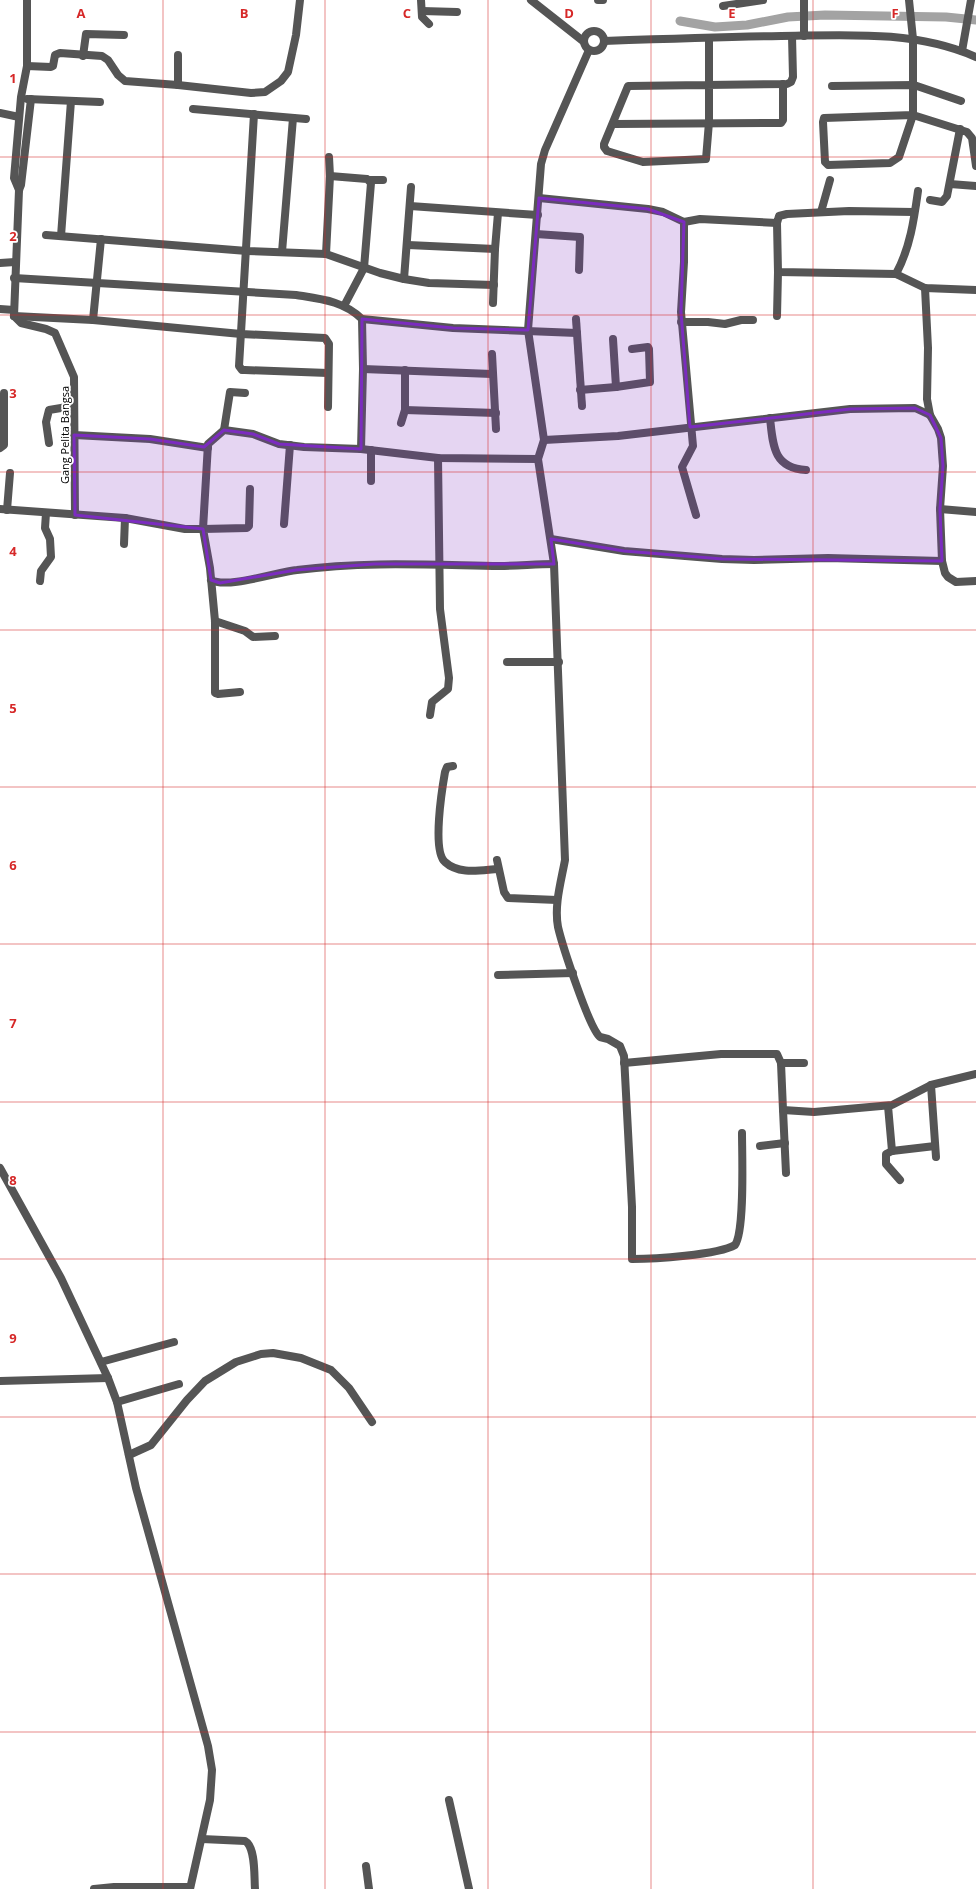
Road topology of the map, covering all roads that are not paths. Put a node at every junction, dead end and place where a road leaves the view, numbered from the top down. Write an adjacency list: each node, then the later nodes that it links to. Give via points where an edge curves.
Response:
1 (27, 0): 27 (street)
2 (300, 0): 29 (street, via 291,65 284,77 273,87 259,93)
3 (421, 0): 12 (street)
4 (531, 0): 20 (street)
5 (598, 0): 6 (street)
6 (603, 0)
7 (763, 0): 11 (street)
8 (804, 0): 17 (street)
9 (972, 1): 23 (street)
10 (910, 3): 19 (street)
11 (723, 6)
12 (422, 11): 13 (street); 14 (street, via 422,17)
13 (457, 12)
14 (428, 24)
15 (124, 35): 25 (street, via 86,34)
16 (792, 36): 17 (street); 18 (street); 28 (street, via 793,77 791,82)
17 (804, 36): 19 (street, via 880,36)
18 (709, 38): 21 (street); 31 (street)
19 (913, 39): 23 (street); 30 (street)
20 (583, 41): 21 (street, via 589,32 596,31 602,34); 22 (street)
21 (604, 41): 22 (street, via 599,50)
22 (589, 50): 59 (street, via 545,150 541,164)
23 (962, 51): 26 (street)
24 (178, 54): 29 (street)
25 (83, 56): 27 (street, via 60,53 55,55 51,67); 29 (street, via 102,56 125,82)
26 (976, 57)
27 (27, 66): 33 (street)
28 (783, 84): 31 (street); 45 (street, via 781,123)
29 (178, 85)
30 (914, 85): 32 (street); 36 (street); 41 (street)
31 (708, 86): 45 (street); 46 (street, via 628,86)
32 (832, 86)
33 (21, 97): 34 (street); 42 (street)
34 (32, 99): 35 (street); 57 (street)
35 (70, 101): 37 (street); 70 (street)
36 (961, 101)
37 (100, 102)
38 (193, 109): 40 (street)
39 (0, 113): 42 (street)
40 (254, 114): 43 (street); 74 (street)
41 (913, 115): 41 (street, via 896,160 890,163 828,165 825,162 824,118); 47 (street)
42 (19, 117): 57 (street, via 14,178)
43 (293, 118): 44 (street); 75 (street)
44 (306, 119)
45 (709, 122): 46 (street); 46 (street, via 706,159 643,162 605,149 604,144)
46 (614, 124)
47 (960, 129): 49 (street, via 972,138); 54 (street)
48 (329, 157): 50 (street)
49 (976, 166)
50 (330, 176): 51 (street); 76 (street)
51 (370, 180): 52 (street); 79 (street)
52 (383, 180)
53 (830, 180): 62 (street)
54 (950, 184): 55 (street); 60 (street, via 945,200)
55 (976, 186)
56 (411, 187): 61 (street)
57 (19, 190): 77 (street)
58 (918, 191): 63 (street)
59 (539, 198): 65 (street); 66 (street, via 663,212)
60 (930, 200)
61 (410, 206): 64 (street); 72 (street)
62 (821, 212): 63 (street); 67 (street, via 782,214)
63 (914, 212): 82 (street, via 909,242)
64 (498, 213): 65 (street); 73 (street)
65 (538, 215): 68 (street)
66 (684, 222): 67 (street, via 700,219); 99 (street)
67 (777, 223): 81 (street)
68 (536, 234): 80 (street, via 580,237); 100 (street)
69 (46, 235): 70 (street)
70 (61, 236): 71 (street)
71 (101, 239): 74 (street); 85 (street)
72 (408, 245): 73 (street); 84 (street)
73 (495, 249): 86 (street)
74 (247, 251): 75 (street); 89 (street)
75 (282, 252): 76 (street)
76 (326, 254): 79 (street)
77 (15, 262): 78 (street); 83 (street)
78 (0, 263)
79 (364, 268): 84 (street); 91 (street)
80 (579, 270)
81 (778, 272): 82 (street); 94 (street)
82 (896, 274): 87 (street)
83 (14, 278): 85 (street); 93 (street)
84 (404, 279): 86 (street, via 429,283)
85 (98, 283): 89 (street); 97 (street)
86 (494, 285): 90 (street)
87 (925, 288): 88 (street); 119 (street, via 927,399)
88 (976, 290)
89 (244, 291): 91 (street, via 296,295); 102 (street)
90 (494, 303)
91 (344, 306): 95 (street)
92 (0, 309): 93 (street)
93 (14, 313): 97 (street); 114 (street, Gang Pelita Bangsa, via 21,323 46,329 56,335 74,377)
94 (777, 316)
95 (362, 319): 100 (street, via 453,328); 106 (street)
96 (576, 319): 101 (street)
97 (93, 320): 102 (street)
98 (753, 320): 99 (street, via 725,324)
99 (681, 322): 122 (street)
100 (528, 330): 101 (street); 126 (street)
101 (577, 333): 111 (street)
102 (241, 334): 108 (street, via 325,338 329,344); 108 (street, via 239,366 242,370)
103 (613, 339): 110 (street)
104 (632, 349): 110 (street, via 649,349 650,382)
105 (492, 354): 109 (street)
106 (363, 369): 107 (street); 131 (street)
107 (405, 370): 109 (street); 117 (street)
108 (328, 373): 116 (street)
109 (492, 374): 118 (street)
110 (616, 388): 111 (street)
111 (580, 390): 115 (street)
112 (4, 393): 129 (street, via 4,445)
113 (244, 393): 124 (street, via 230,392)
114 (73, 406): 125 (street, Gang Pelita Bangsa); 127 (street, via 49,410 46,422)
115 (582, 406)
116 (328, 407)
117 (404, 410): 118 (street); 121 (street)
118 (496, 413): 123 (street)
119 (930, 415): 120 (street, via 915,408 850,410); 139 (street, via 941,438 943,466)
120 (770, 418): 122 (street); 135 (street, via 773,444 780,460 787,466)
121 (401, 423)
122 (690, 427): 126 (street, via 618,436); 144 (street, via 693,446 682,468)
123 (496, 429)
124 (224, 430): 128 (street, via 253,434); 130 (street, via 208,444)
125 (74, 435): 130 (street, via 150,439); 143 (street, Gang Pelita Bangsa)
126 (544, 440): 134 (street)
127 (49, 443)
128 (290, 446): 131 (street); 146 (street)
129 (0, 448)
130 (208, 448): 147 (street)
131 (360, 449): 132 (street)
132 (371, 450): 133 (street); 137 (street)
133 (438, 458): 134 (street); 152 (street)
134 (538, 459): 148 (street)
135 (806, 470)
136 (10, 473): 140 (street)
137 (370, 481)
138 (250, 489): 147 (street, via 247,528)
139 (940, 508): 141 (street); 150 (street)
140 (3, 509): 142 (street)
141 (976, 512)
142 (46, 513): 143 (street); 154 (street, via 44,528 50,539 51,557 41,571)
143 (75, 515): 145 (street)
144 (696, 515)
145 (125, 518): 147 (street, via 185,529); 149 (street)
146 (284, 524)
147 (203, 529): 153 (street)
148 (552, 539): 150 (street, via 624,552 722,559); 151 (street)
149 (124, 544)
150 (942, 561): 155 (street, via 951,580)
151 (554, 564): 152 (street); 159 (street)
152 (439, 565): 153 (street, via 341,566 296,570 235,582 220,583); 161 (street, via 440,609 449,678 447,691 432,702)
153 (211, 580): 156 (street)
154 (40, 581)
155 (976, 581)
156 (215, 621): 157 (street, via 245,631 253,637); 160 (street, via 215,692)
157 (275, 636)
158 (507, 662): 159 (street)
159 (559, 662): 165 (street, via 565,860)
160 (240, 692)
161 (430, 715)
162 (454, 766): 164 (street, via 447,767 440,799 440,855 444,862 466,871)
163 (497, 860): 164 (street)
164 (498, 869): 165 (street, via 508,898)
165 (557, 900): 166 (street, via 558,926)
166 (573, 973): 167 (street); 168 (street, via 594,1031 600,1038 608,1039 620,1046)
167 (498, 975)
168 (624, 1063): 169 (street, via 721,1054 777,1054); 175 (street, via 632,1206 632,1259 714,1251 735,1245 738,1241 741,1207)
169 (781, 1063): 170 (street); 174 (street)
170 (804, 1063)
171 (976, 1074): 172 (street)
172 (931, 1085): 173 (street); 178 (street)
173 (888, 1106): 174 (street, via 814,1112); 179 (street)
174 (783, 1110): 176 (street)
175 (742, 1133)
176 (785, 1143): 177 (street); 182 (street)
177 (760, 1146)
178 (935, 1146): 179 (street); 180 (street)
179 (892, 1151): 183 (street, via 886,1154 886,1164)
180 (936, 1156)
181 (0, 1168): 185 (street, via 61,1278)
182 (786, 1173)
183 (900, 1180)
184 (174, 1342): 185 (street)
185 (102, 1362): 186 (street)
186 (108, 1378): 187 (street); 189 (street)
187 (0, 1381)
188 (179, 1384): 189 (street)
189 (117, 1402): 191 (street)
190 (372, 1422): 191 (street, via 349,1388 331,1370 301,1358 273,1353 261,1354 236,1362 205,1381 151,1445)
191 (129, 1455): 193 (street, via 208,1746 212,1770)
192 (449, 1800): 199 (street)
193 (202, 1839): 195 (street); 197 (street, via 249,1843)
194 (366, 1866): 198 (street)
195 (190, 1888): 196 (street)
196 (94, 1889)
197 (255, 1889)
198 (369, 1889)
199 (469, 1889)

